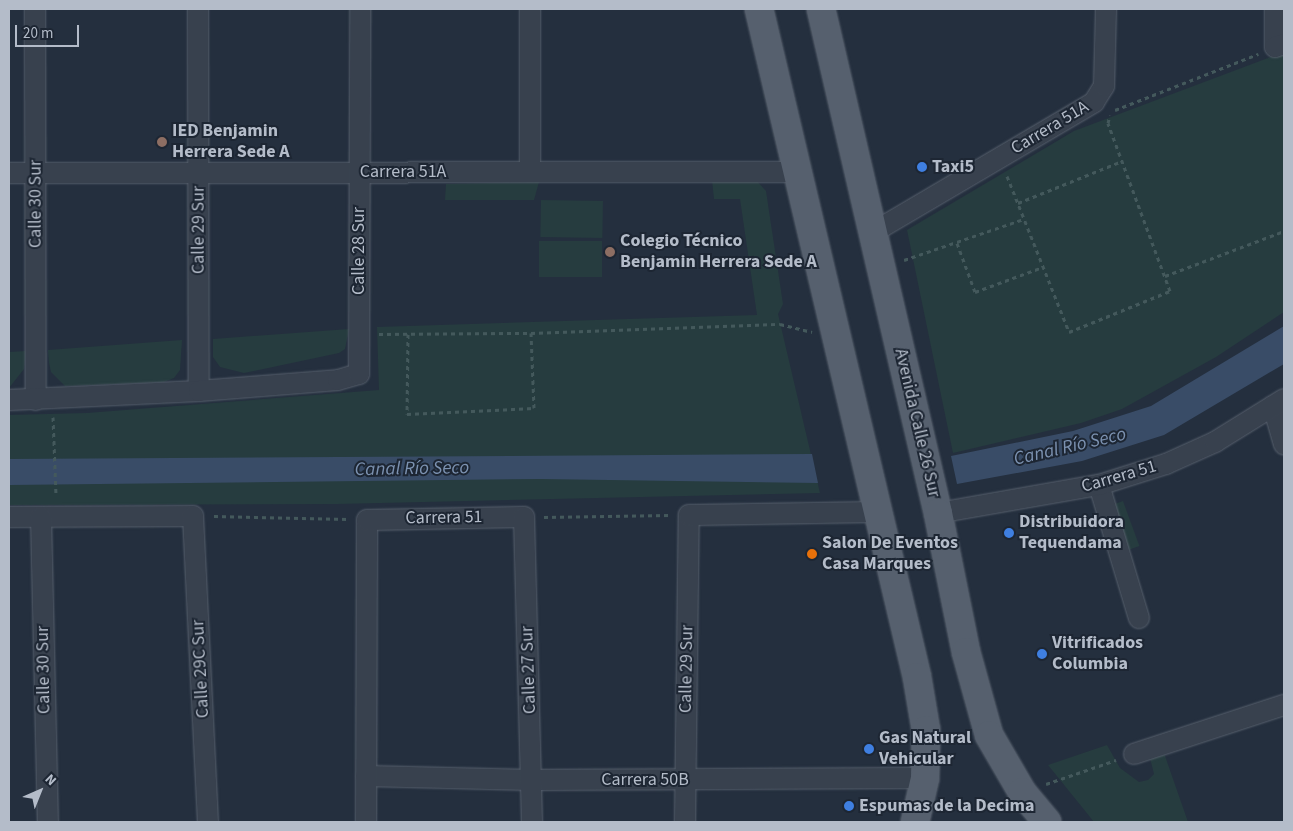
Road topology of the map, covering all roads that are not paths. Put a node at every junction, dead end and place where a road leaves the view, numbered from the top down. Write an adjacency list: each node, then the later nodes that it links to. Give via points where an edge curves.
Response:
1 (35, 9): 14 (street, Calle 30 Sur)
2 (198, 9): 15 (street, Calle 29 Sur)
3 (360, 9): 10 (street, Calle 28 Sur)
4 (530, 9): 11 (street)
5 (759, 9): 12 (main road)
6 (821, 9): 16 (main road, Avenida Calle 26 Sur)
7 (1106, 9): 16 (street, Carrera 51A, via 1105,103 1086,107)
8 (1275, 9): 9 (street)
9 (1280, 46)
10 (359, 172): 11 (street, Carrera 51A); 15 (street, Carrera 51A); 17 (street, Calle 28 Sur, via 359,374 338,380)
11 (530, 172): 12 (street, Carrera 51A)
12 (798, 172): 23 (main road)
13 (9, 173): 14 (street, Carrera 51A)
14 (35, 173): 15 (street, Carrera 51A); 19 (street, Calle 30 Sur)
15 (199, 173): 17 (street, Calle 29 Sur)
16 (872, 233): 24 (main road, Avenida Calle 26 Sur)
17 (199, 391): 19 (street)
18 (9, 400): 19 (street)
19 (36, 400)
20 (1278, 403): 21 (street); 22 (street, Carrera 51, via 1215,442 1166,464)
21 (1284, 444)
22 (1099, 485): 24 (street, Carrera 51); 28 (street)
23 (880, 512): 32 (main road, via 925,721); 34 (street, Calle 29 Sur, via 689,515)
24 (938, 513): 41 (main road, Avenida Calle 26 Sur, via 966,652 989,735 1022,792)
25 (9, 517): 26 (street)
26 (41, 517): 35 (street, Calle 30 Sur); 36 (street, Calle 29C Sur, via 193,516)
27 (524, 517): 31 (street, Carrera 51, via 367,520); 33 (street, Calle 27 Sur)
28 (1139, 618)
29 (1284, 704): 30 (street)
30 (1134, 754)
31 (366, 776): 33 (street, Carrera 50B); 37 (street)
32 (925, 778): 34 (street, Carrera 50B); 40 (main road)
33 (532, 780): 34 (street, Carrera 50B); 38 (street, Calle 27 Sur)
34 (686, 780): 39 (street, Calle 29 Sur)
35 (48, 822)
36 (208, 822)
37 (366, 822)
38 (532, 822)
39 (686, 822)
40 (915, 822)
41 (1047, 822)

